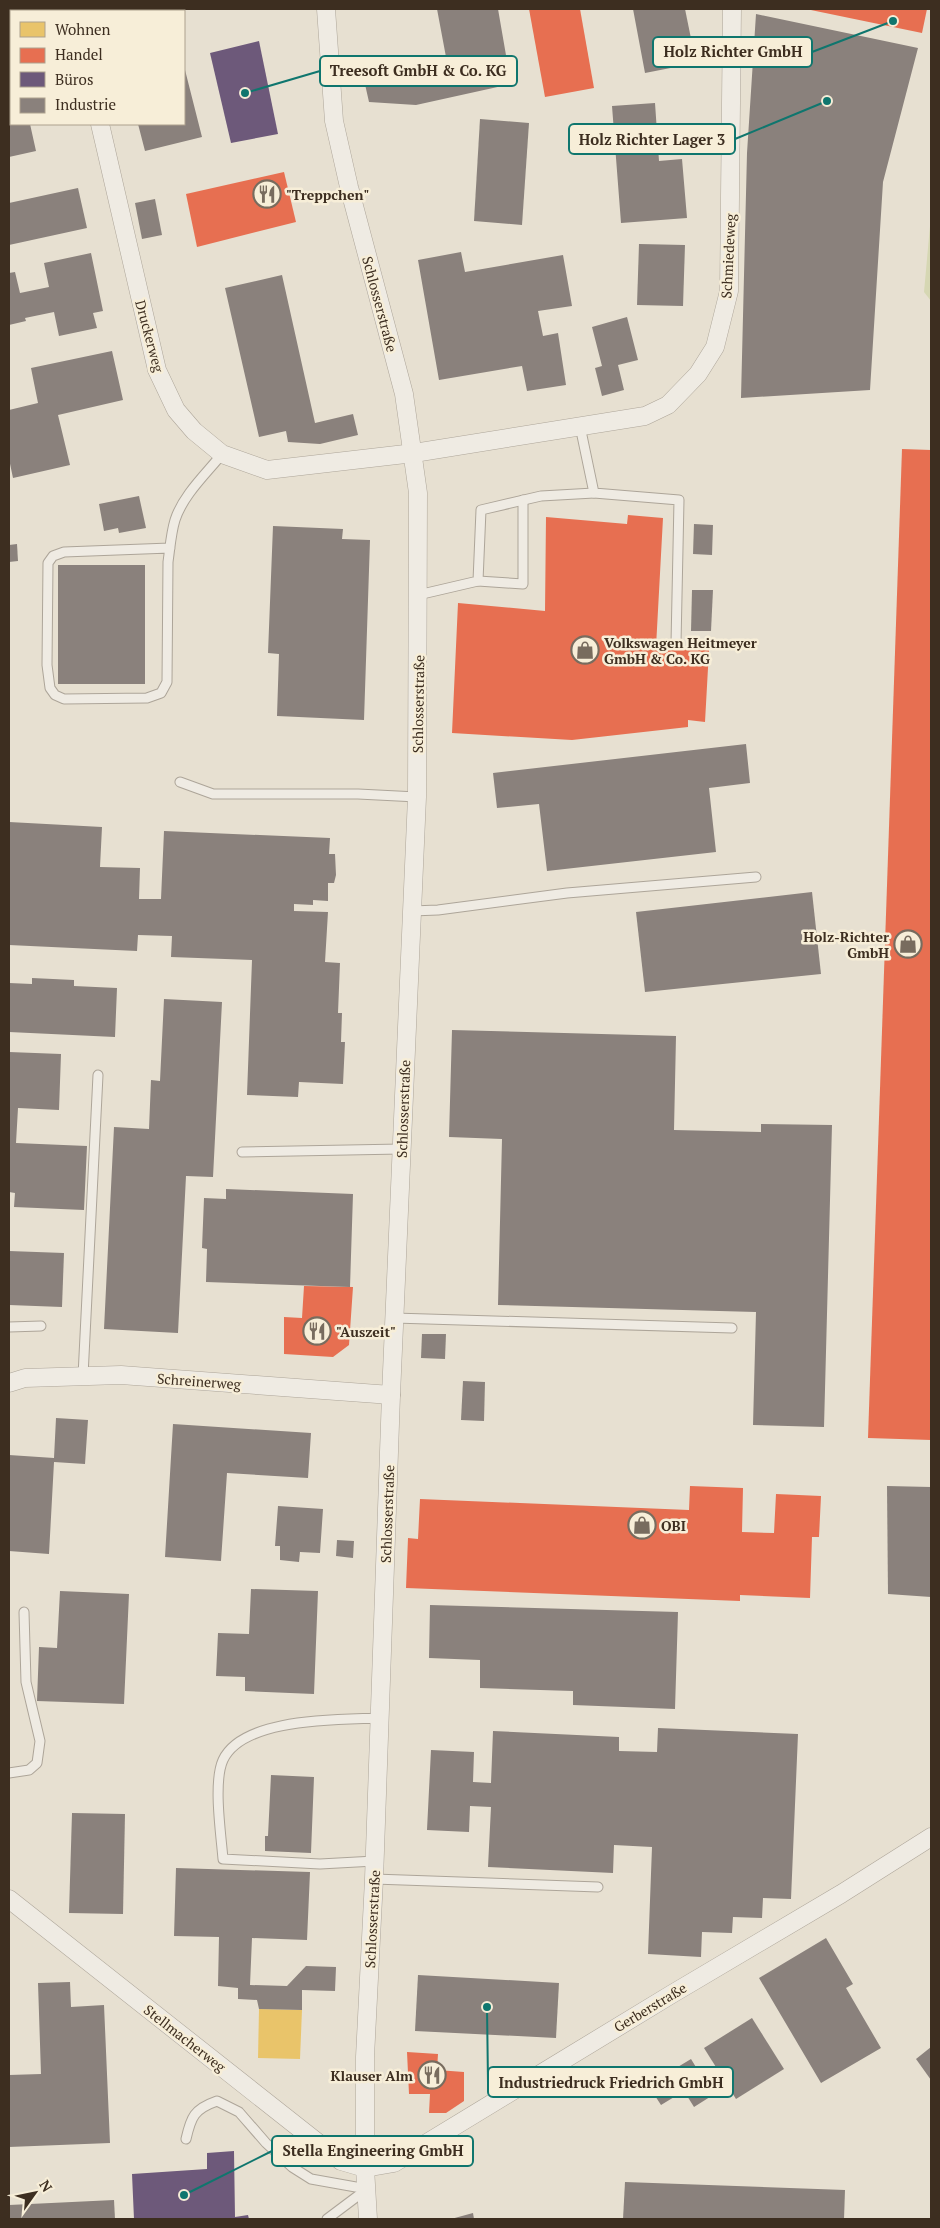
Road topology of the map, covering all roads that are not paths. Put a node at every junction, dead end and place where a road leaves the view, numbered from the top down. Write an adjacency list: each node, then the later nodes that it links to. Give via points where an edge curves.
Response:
1 (326, 9): 5 (street, Schlosserstraße, via 334,121 404,394)
2 (732, 9): 4 (street, Schmiedeweg, via 729,291 715,347 698,374 668,404 645,416)
3 (100, 125): 6 (street, Druckerweg, via 157,370 176,410 194,431)
4 (580, 426): 5 (street, Schmiedeweg); 7 (lane)
5 (414, 453): 6 (street, Druckerweg, via 267,470); 11 (street, Schlosserstraße, via 418,492)
6 (222, 454): 9 (lane, via 184,500 175,520)
7 (594, 492): 8 (lane); 12 (lane, via 679,500)
8 (523, 500): 10 (lane, via 481,510); 10 (lane, via 523,584)
9 (170, 548): 9 (lane, via 167,682 161,693 147,698 64,699 55,694 50,688 47,665 48,563 53,556 64,552)
10 (478, 581): 11 (lane)
11 (418, 595): 14 (street, Schlosserstraße)
12 (676, 644)
13 (180, 782): 14 (lane, via 213,794)
14 (417, 797): 16 (street, Schlosserstraße)
15 (756, 877): 16 (lane, via 567,893)
16 (412, 911): 18 (street, Schlosserstraße)
17 (98, 1075): 24 (lane)
18 (402, 1149): 19 (lane); 20 (street, Schlosserstraße)
19 (242, 1152)
20 (394, 1318): 23 (lane); 26 (street, Schlosserstraße)
21 (41, 1326): 22 (lane)
22 (9, 1327)
23 (732, 1328)
24 (83, 1376): 25 (street, Schreinerweg, via 24,1378); 26 (street, Schreinerweg, via 121,1375)
25 (9, 1384)
26 (391, 1395): 28 (street, Schlosserstraße)
27 (24, 1612): 29 (lane, via 26,1682 40,1741 38,1764 30,1770)
28 (380, 1718): 31 (street, Schlosserstraße); 31 (lane, via 304,1722 250,1736 237,1743 223,1759 218,1781 222,1859 320,1864)
29 (9, 1773)
30 (931, 1837): 36 (street, Gerberstraße, via 394,2162)
31 (375, 1861): 32 (street, Schlosserstraße)
32 (374, 1879): 33 (lane); 36 (street, Schlosserstraße, via 365,2057)
33 (598, 1887)
34 (9, 1899): 36 (street, Stellmacherweg, via 342,2161)
35 (186, 2139): 37 (lane, via 192,2117 204,2105 217,2101 239,2112 266,2143 311,2179)
36 (365, 2168): 37 (street, Schlosserstraße)
37 (367, 2189): 38 (lane); 39 (street, Schlosserstraße)
38 (327, 2219)
39 (368, 2219)

